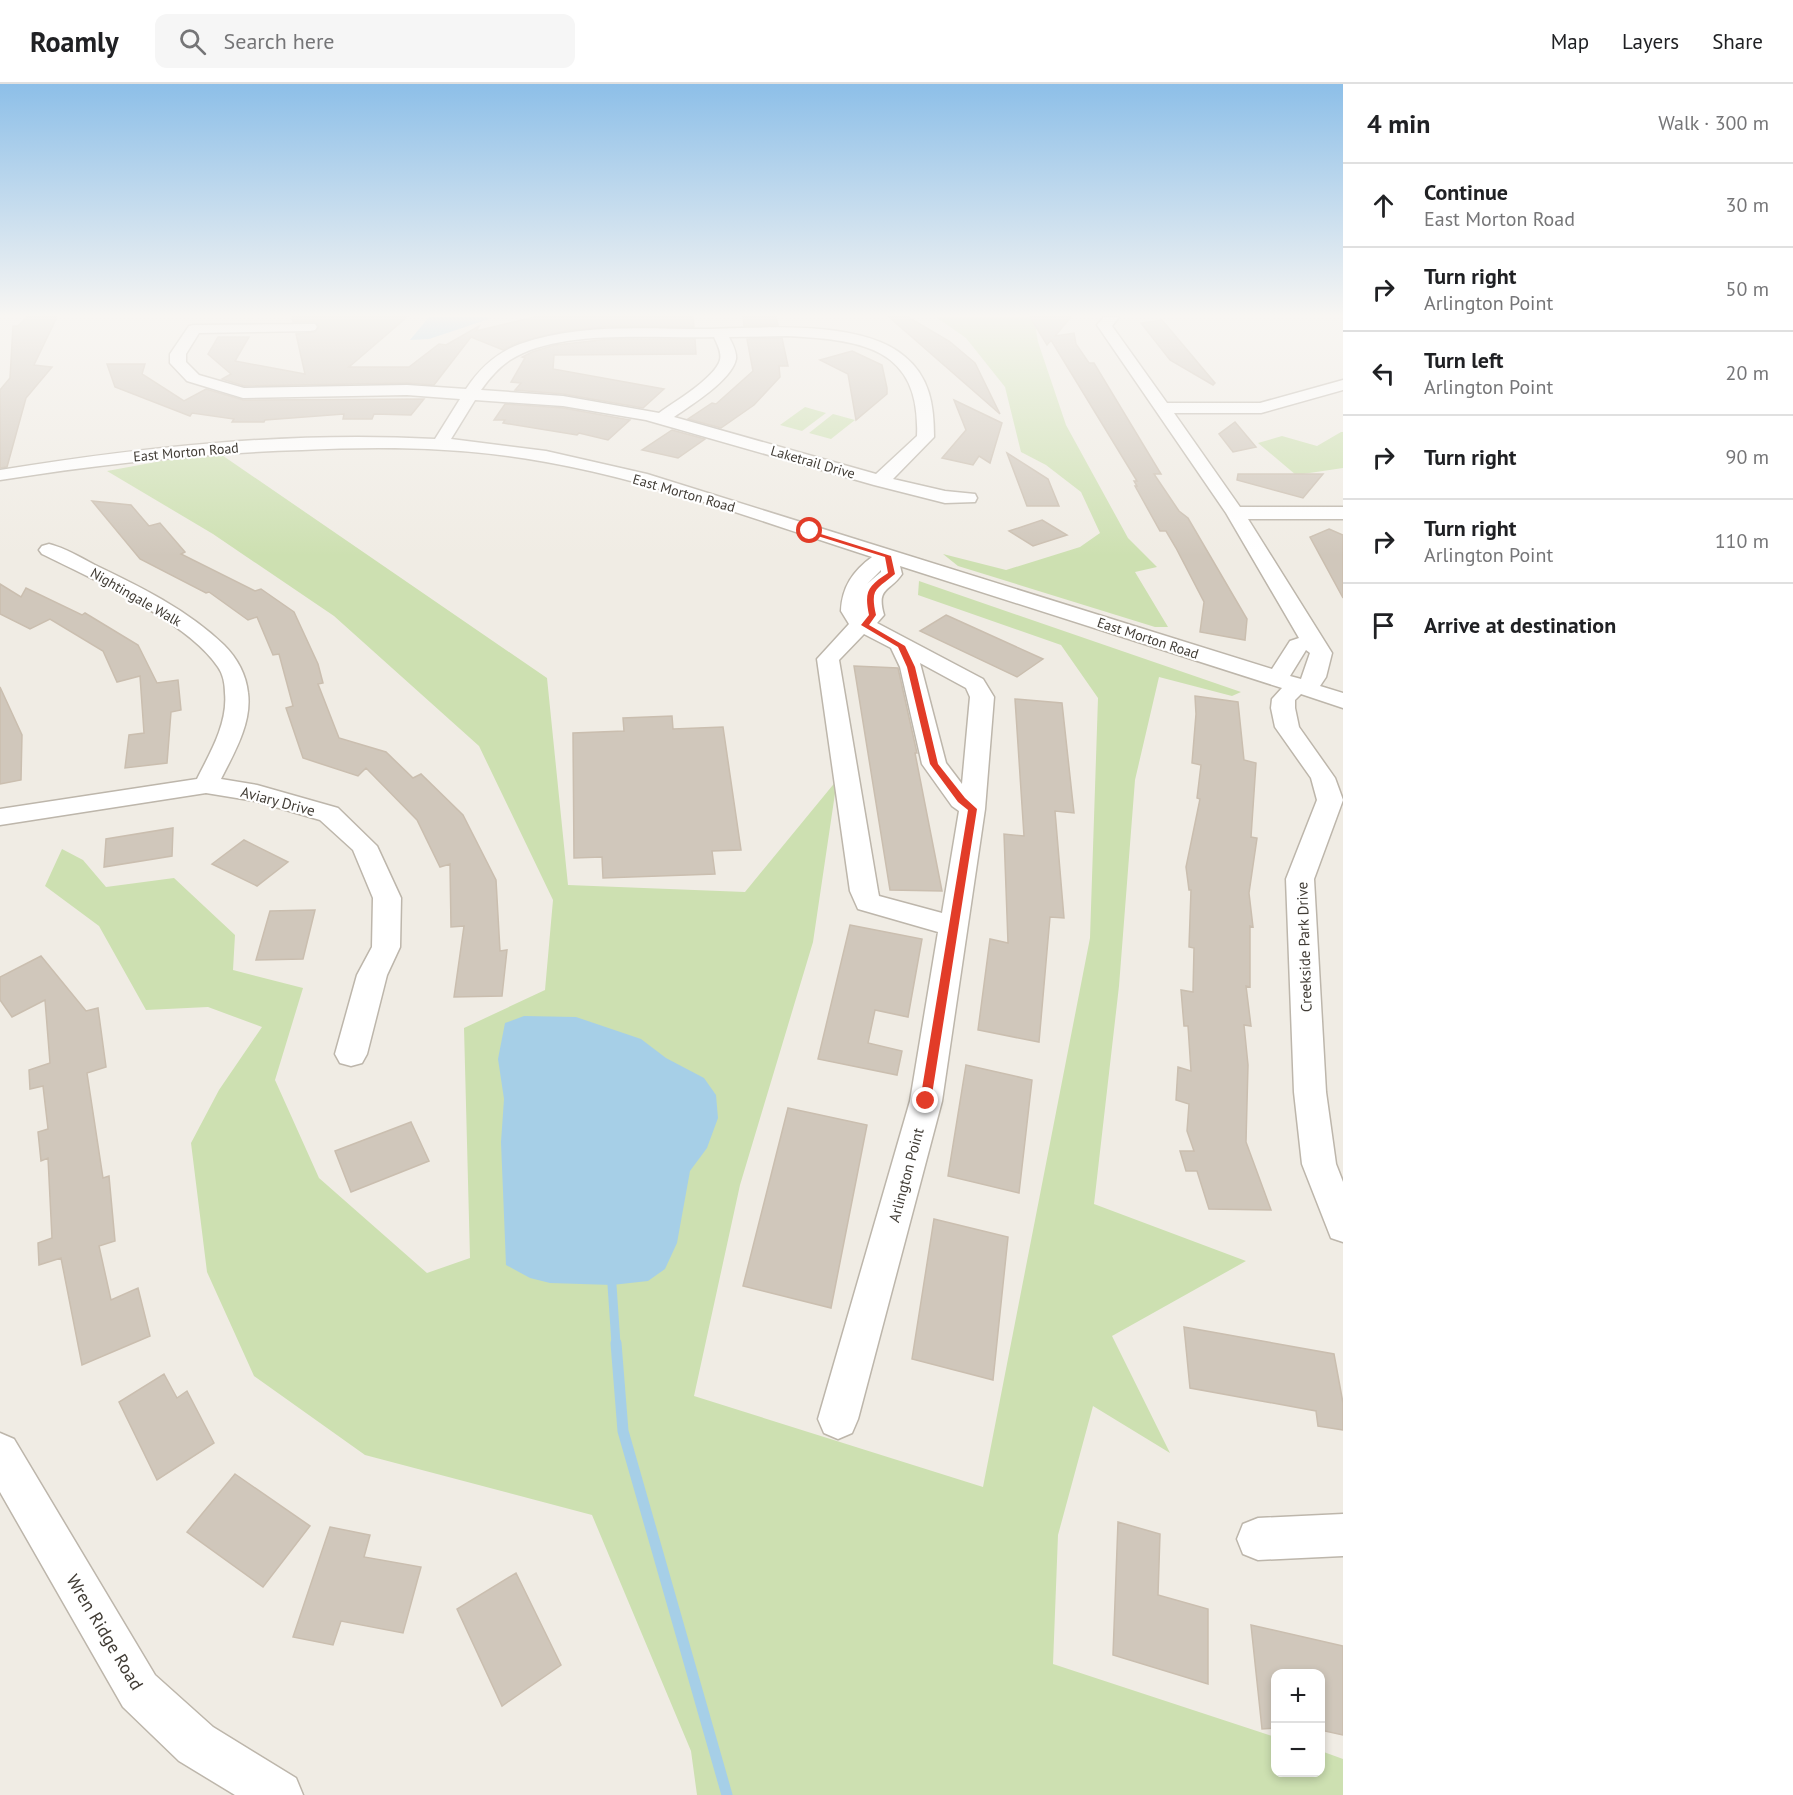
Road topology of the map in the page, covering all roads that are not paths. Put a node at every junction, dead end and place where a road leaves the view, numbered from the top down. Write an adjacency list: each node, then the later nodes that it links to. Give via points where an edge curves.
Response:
1 (470, 397): 9 (street)
2 (509, 397): 8 (street, Laketrail Drive, via 563,401)
3 (691, 397): 8 (street)
4 (922, 397): 11 (street, via 927,408 924,437)
5 (1153, 397): 7 (street, Creekside Park Drive)
6 (1301, 397): 7 (street, via 1261,408)
7 (1161, 408): 13 (street, Creekside Park Drive)
8 (662, 419): 11 (street, Laketrail Drive)
9 (440, 444): 10 (street, East Morton Road, via 253,446 92,461); 16 (street, East Morton Road, via 528,453 628,476)
10 (0, 475)
11 (880, 481): 12 (street, Laketrail Drive, via 945,497)
12 (968, 498)
13 (1235, 513): 14 (street); 18 (street, Creekside Park Drive)
14 (1343, 513)
15 (49, 550): 22 (street, Nightingale Walk, via 174,616 230,667 237,694 231,734)
16 (888, 556): 17 (street, via 892,574 875,585 869,597 873,615); 20 (street, East Morton Road)
17 (864, 625): 19 (street, Arlington Point); 26 (street, via 854,630 828,659 864,891 868,902)
18 (1312, 641): 20 (street, Creekside Park Drive, via 1298,646); 20 (street, Creekside Park Drive, via 1322,653 1315,677)
19 (901, 646): 24 (street, via 911,667 934,764); 24 (street, Arlington Point, via 968,679 980,692)
20 (1293, 684): 21 (street, East Morton Road); 23 (street, Creekside Park Drive, via 1284,699 1287,727)
21 (1343, 700)
22 (206, 785): 25 (street, Aviary Drive); 27 (street, Aviary Drive, via 257,793 329,814 364,846 387,898 386,947 372,975)
23 (1337, 803): 28 (street, Creekside Park Drive, via 1300,879 1310,1092 1319,1164)
24 (972, 809): 26 (street, Arlington Point)
25 (0, 817)
26 (953, 926): 29 (street, Arlington Point, via 926,1101)
27 (351, 1054)
28 (1343, 1227)
29 (838, 1419)
30 (0, 1453): 33 (street, Wren Ridge Road, via 139,1691 196,1744)
31 (1343, 1535): 32 (street)
32 (1258, 1539)
33 (279, 1795)

